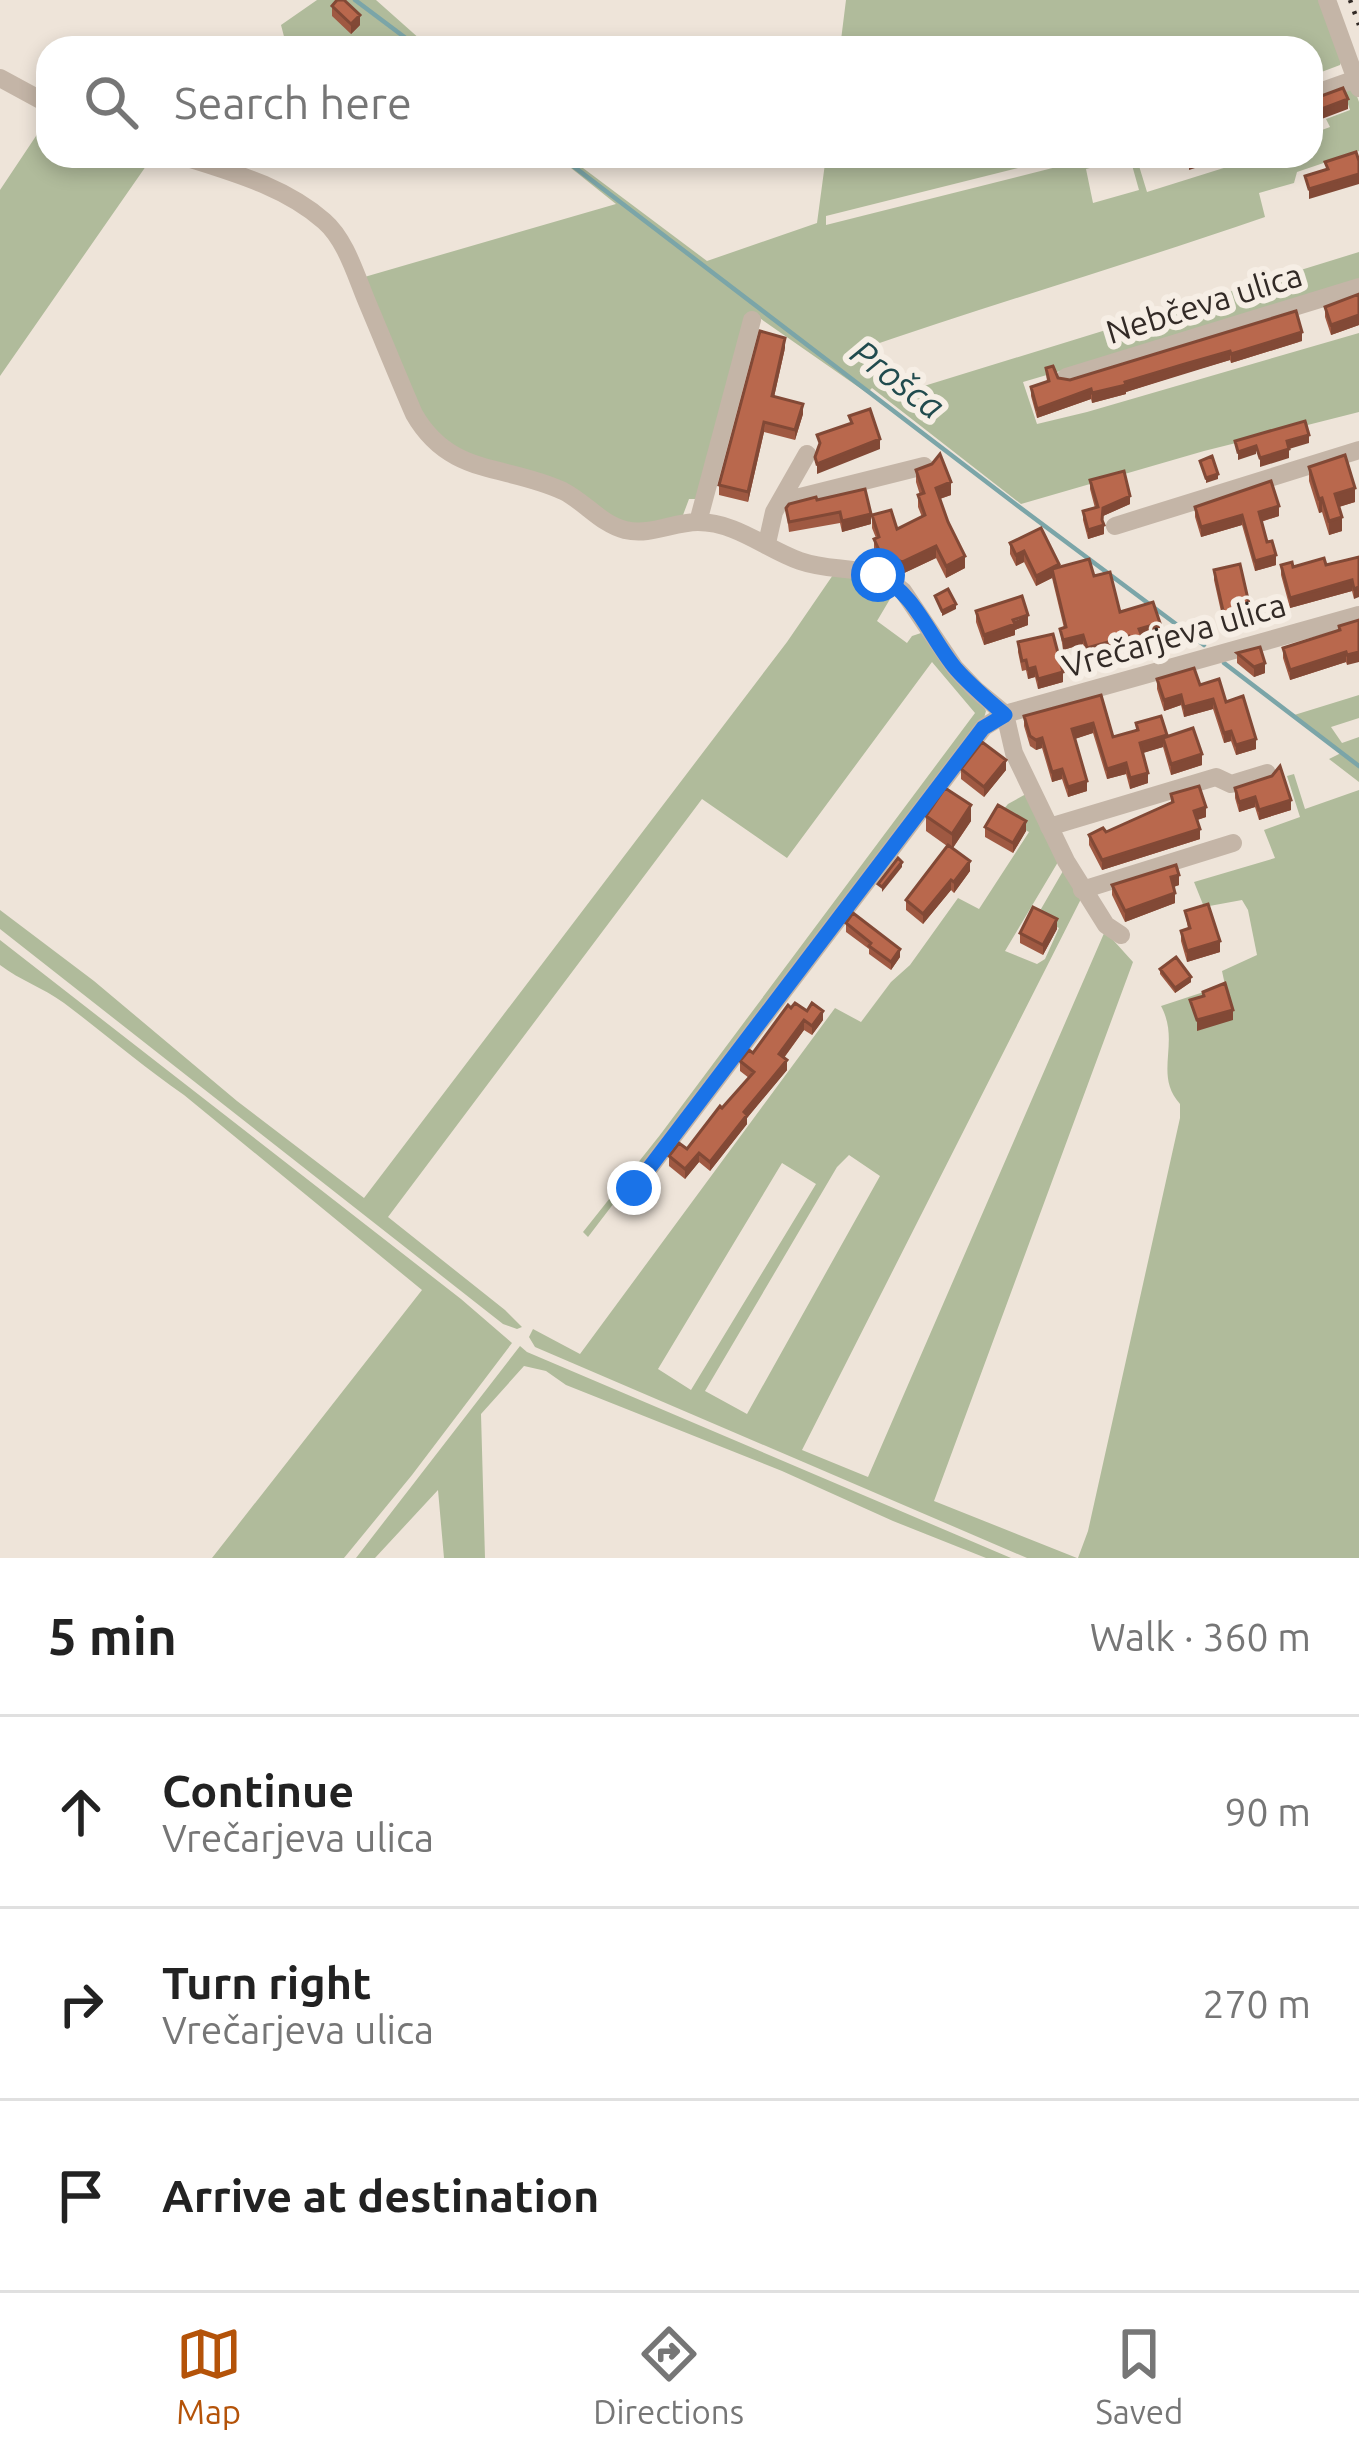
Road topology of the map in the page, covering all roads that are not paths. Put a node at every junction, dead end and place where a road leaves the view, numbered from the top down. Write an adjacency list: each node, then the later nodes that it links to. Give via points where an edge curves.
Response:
1 (1327, 0): 3 (street)
2 (0, 78): 5 (street)
3 (1358, 83): 4 (street)
4 (1323, 92)
5 (36, 98)
6 (215, 168): 14 (street, via 299,202 337,236 414,414 448,454 560,490 626,530)
7 (1359, 287): 9 (street, Nebčeva ulica)
8 (752, 320): 14 (street)
9 (1066, 377)
10 (1359, 450): 15 (street)
11 (807, 454): 13 (street)
12 (924, 466): 13 (street)
13 (780, 502): 16 (street)
14 (698, 522): 16 (street)
15 (1115, 526)
16 (767, 543): 18 (street, via 806,563 894,583 955,668)
17 (1359, 615): 18 (street, Vrečarjeva ulica)
18 (1005, 715): 20 (street); 24 (street, Vrečarjeva ulica, via 983,728)
19 (1267, 773): 20 (street, via 1231,784 1216,777)
20 (1048, 827): 22 (street)
21 (1233, 843): 22 (street)
22 (1082, 890): 23 (street)
23 (1121, 935)
24 (634, 1188)

